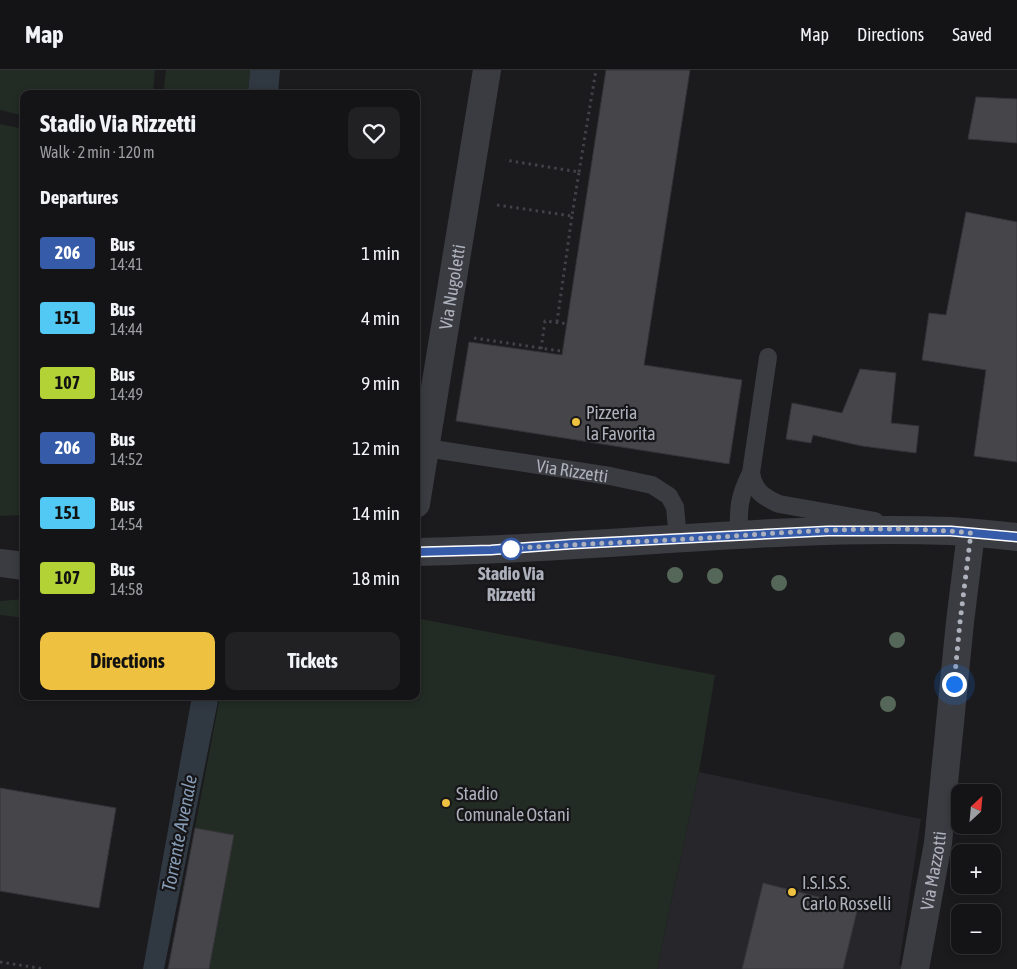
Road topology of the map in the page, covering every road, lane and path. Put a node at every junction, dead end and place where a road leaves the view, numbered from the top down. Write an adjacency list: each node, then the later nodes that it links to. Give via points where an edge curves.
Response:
1 (487, 70): 13 (street, Via Nugoletti)
2 (596, 70): 4 (path)
3 (501, 160): 4 (path)
4 (579, 172): 6 (path)
5 (494, 205): 6 (path)
6 (572, 216): 7 (path)
7 (557, 322): 8 (path); 10 (path, via 545,321)
8 (570, 324)
9 (466, 337): 10 (path)
10 (541, 349): 11 (path)
11 (567, 352)
12 (768, 357): 14 (lane)
13 (426, 448): 15 (street, Via Nugoletti); 20 (lane, Via Rizzetti, via 652,485 669,496 675,507)
14 (751, 472): 16 (lane, via 754,487 759,493 779,504); 18 (lane, via 744,485 738,511)
15 (420, 482)
16 (927, 530): 17 (street); 18 (street)
17 (971, 533): 19 (street); 24 (street, Via Mazzotti, via 938,843)
18 (739, 535): 20 (street)
19 (1017, 538)
20 (678, 539): 21 (street)
21 (420, 552)
22 (0, 962): 23 (path)
23 (45, 969)
24 (915, 969)

